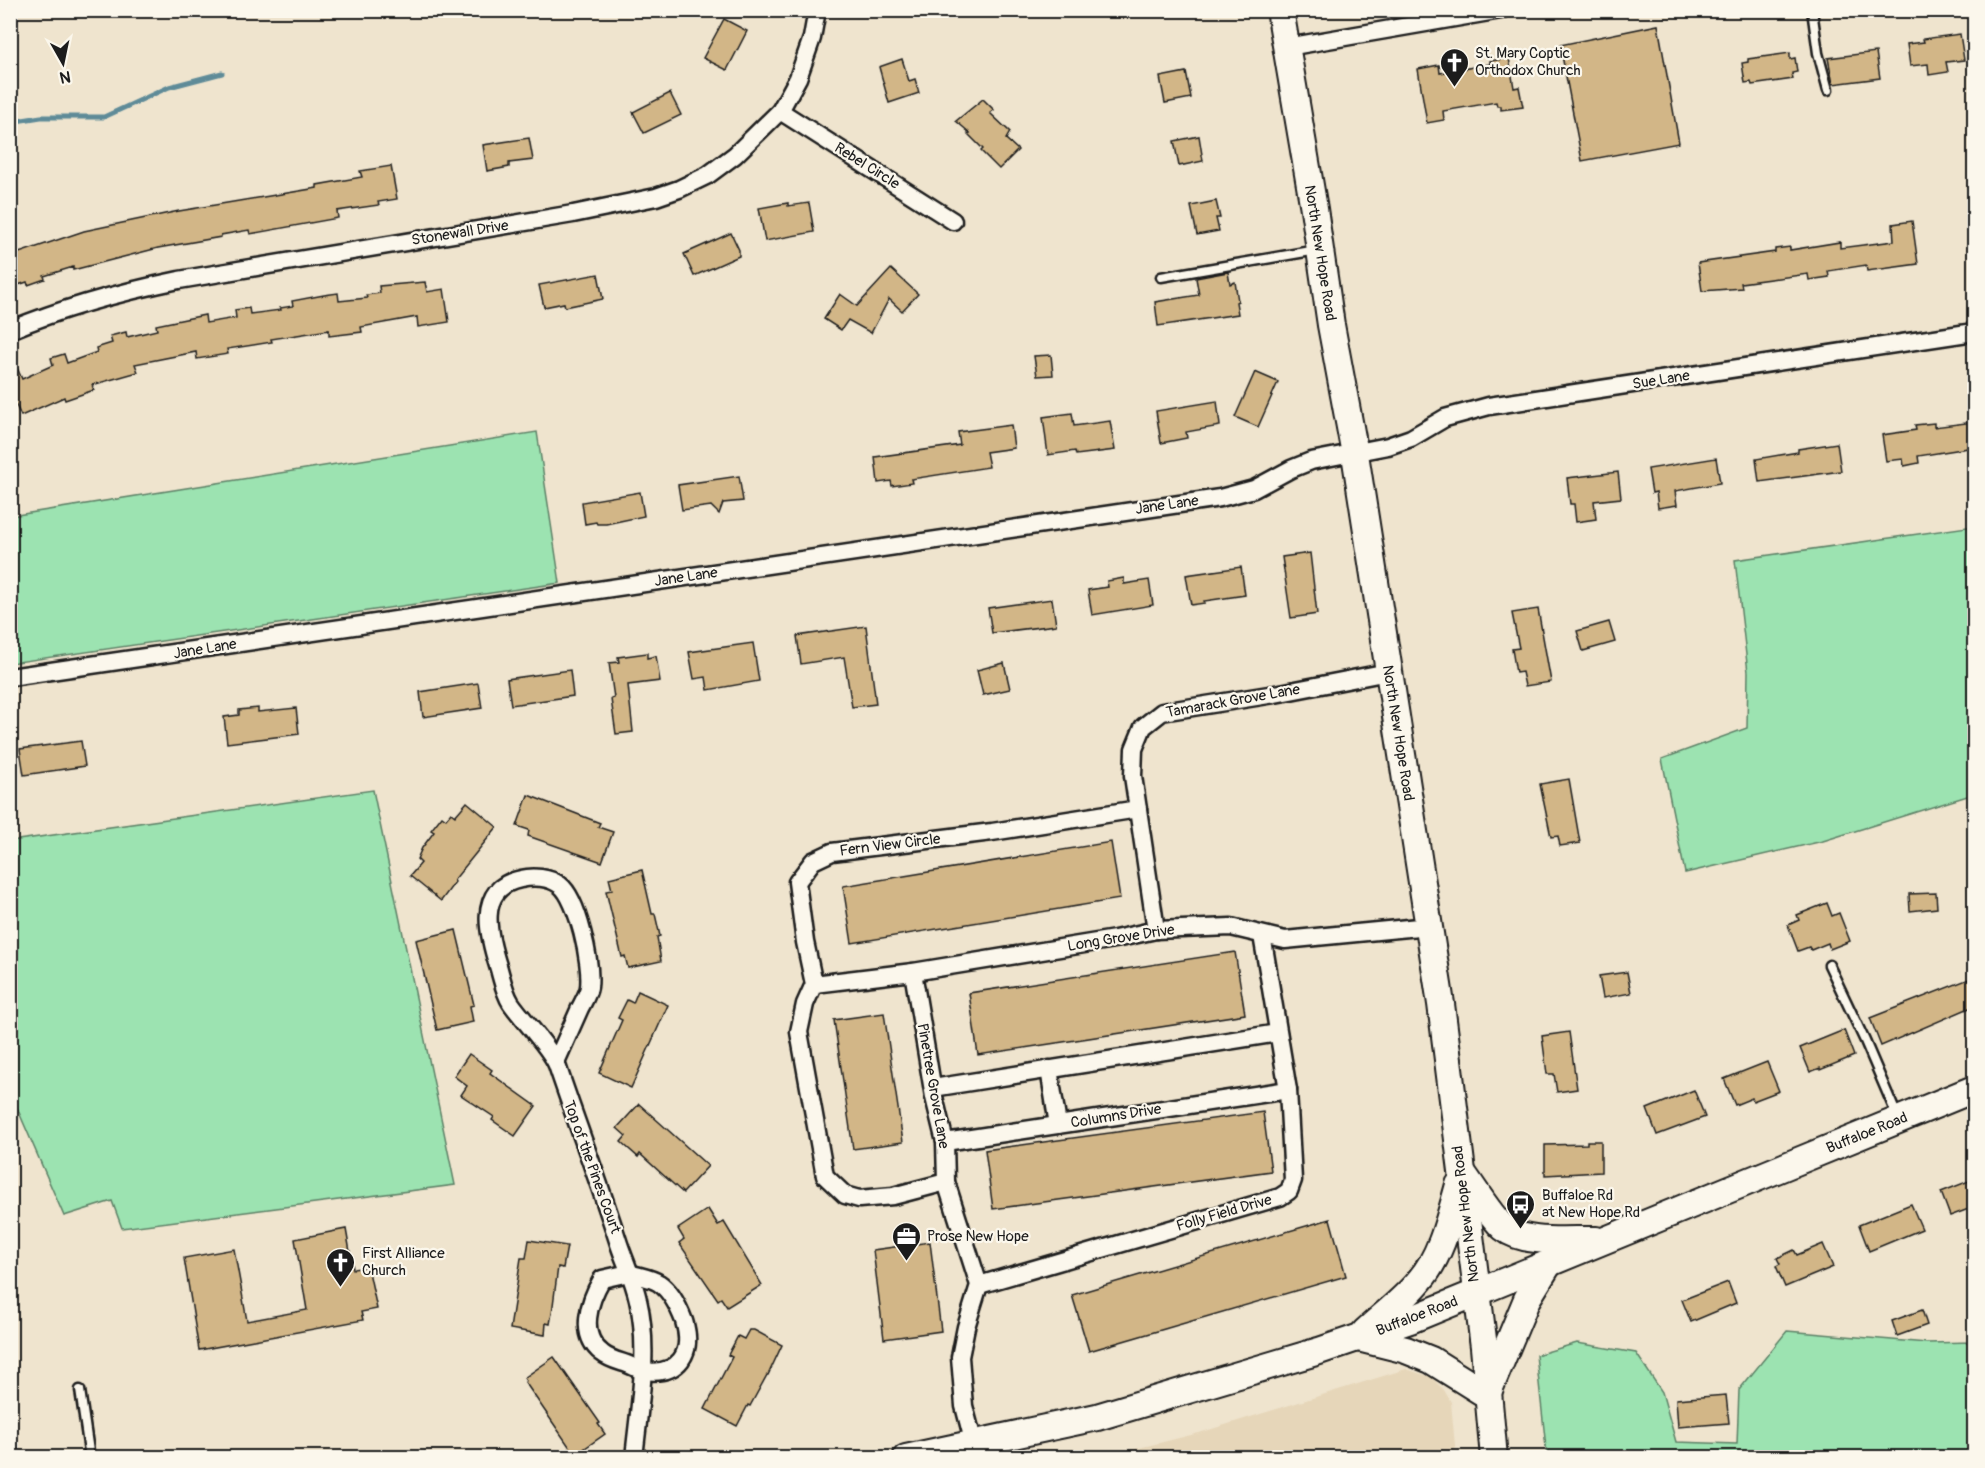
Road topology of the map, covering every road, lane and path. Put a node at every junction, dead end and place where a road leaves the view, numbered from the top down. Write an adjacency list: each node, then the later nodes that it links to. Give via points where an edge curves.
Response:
1 (816, 10): 7 (street, Stonewall Drive, via 812,38 798,78)
2 (1280, 10): 5 (main road, North New Hope Road)
3 (1501, 10): 5 (street)
4 (1812, 10): 6 (lane)
5 (1287, 47): 9 (main road, North New Hope Road)
6 (1828, 90)
7 (780, 111): 8 (street, Rebel Circle); 11 (street, Stonewall Drive, via 708,175 656,197 179,280 72,306)
8 (953, 221)
9 (1320, 249): 10 (lane); 13 (main road, North New Hope Road)
10 (1161, 277)
11 (10, 330)
12 (1974, 332): 13 (street, Sue Lane, via 1489,406 1444,418 1411,438)
13 (1354, 454): 14 (main road, North New Hope Road); 15 (street, Jane Lane, via 1311,461 1254,489 1220,498)
14 (1388, 672): 16 (street, Tamarack Grove Lane, via 1162,712 1143,728 1134,749); 17 (main road, North New Hope Road)
15 (10, 677)
16 (1138, 810): 18 (street, Tamarack Grove Lane); 22 (street, Fern View Circle, via 832,852 813,861 797,882)
17 (1429, 926): 19 (street, Long Grove Drive, via 1307,939); 32 (main road, North New Hope Road)
18 (1155, 930): 19 (street, Long Grove Drive, via 1231,927); 21 (street, Long Grove Drive)
19 (1263, 935): 23 (street, Folly Field Drive)
20 (1829, 965): 29 (lane)
21 (913, 972): 22 (street, Long Grove Drive); 26 (street, Pinetree Grove Lane)
22 (814, 984): 33 (street, via 798,1032 825,1176 844,1195 859,1199 892,1196)
23 (1278, 1033): 25 (street); 28 (street, Folly Field Drive)
24 (556, 1062): 24 (street, Top of the Pines Court, via 589,989 589,968 578,918 567,893 541,877 524,878 510,881 493,897 487,926 509,1001); 36 (street, Top of the Pines Court)
25 (1049, 1070): 26 (street); 30 (street)
26 (933, 1088): 31 (street, Pinetree Grove Lane)
27 (1974, 1089): 29 (main road, Buffaloe Road)
28 (1288, 1090): 30 (street, Columns Drive); 37 (street, Folly Field Drive, via 1293,1180 1289,1191 1280,1197)
29 (1899, 1120): 34 (main road, Buffaloe Road)
30 (1058, 1125): 31 (street, Columns Drive)
31 (945, 1142): 33 (street, Pinetree Grove Lane)
32 (1462, 1173): 34 (main road, via 1502,1227 1512,1233 1529,1239); 38 (main road, North New Hope Road); 39 (main road, via 1446,1230 1429,1268)
33 (946, 1182): 37 (street, Pinetree Grove Lane)
34 (1607, 1240): 35 (main road, Buffaloe Road)
35 (1548, 1264): 38 (main road, Buffaloe Road); 42 (main road, via 1527,1299)
36 (629, 1273): 40 (street, Top of the Pines Court, via 643,1335); 40 (street, via 602,1279 592,1294 587,1329 602,1354); 40 (street, via 659,1282 679,1308 686,1332 686,1355 678,1365 661,1372)
37 (979, 1285): 43 (street, via 960,1357 964,1406)
38 (1476, 1294): 39 (main road, Buffaloe Road); 42 (main road, North New Hope Road)
39 (1358, 1338): 42 (main road, via 1431,1360); 43 (main road, Buffaloe Road, via 1097,1417)
40 (642, 1371): 45 (street, Top of the Pines Court)
41 (80, 1390): 44 (lane)
42 (1487, 1395): 47 (main road, North New Hope Road)
43 (974, 1444): 46 (main road, Buffaloe Road)
44 (90, 1458)
45 (634, 1458)
46 (906, 1458)
47 (1494, 1458)

